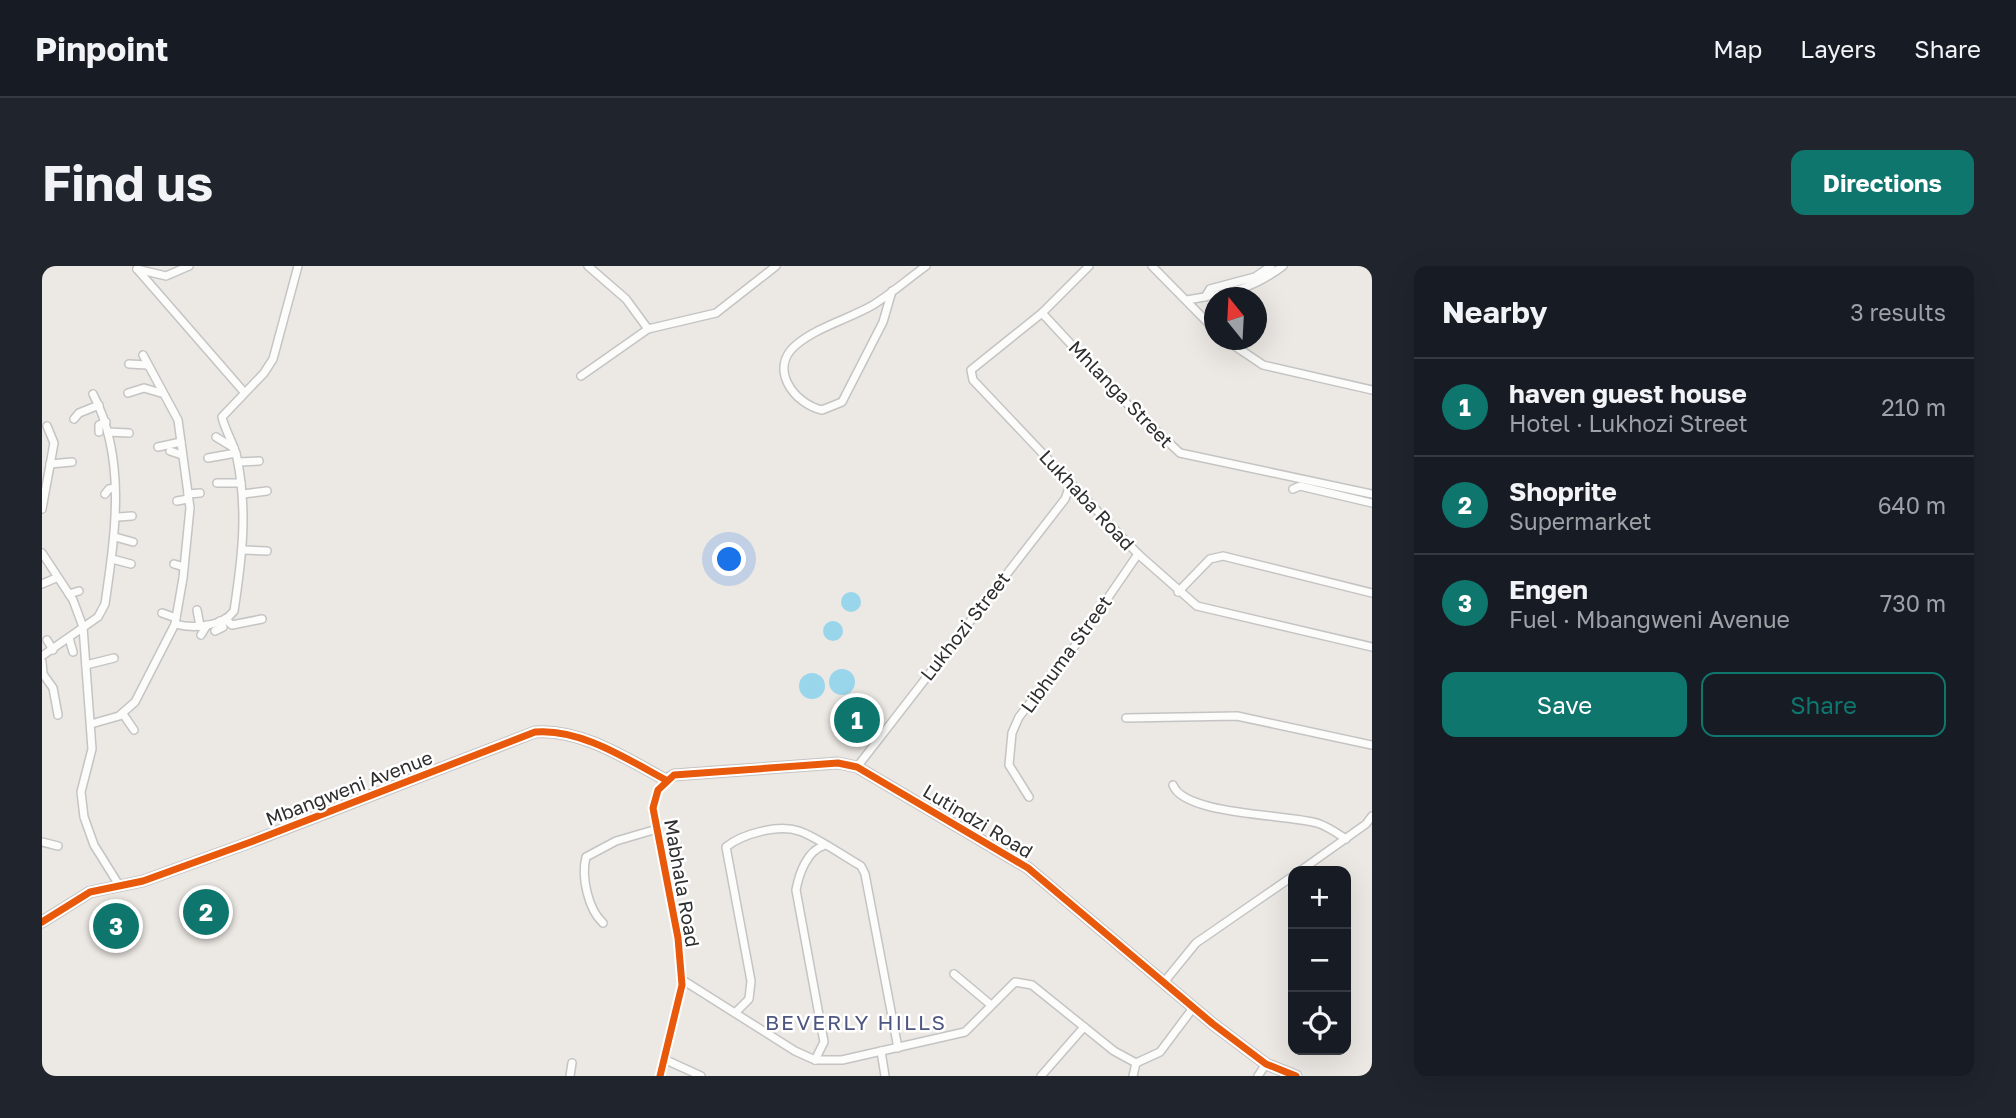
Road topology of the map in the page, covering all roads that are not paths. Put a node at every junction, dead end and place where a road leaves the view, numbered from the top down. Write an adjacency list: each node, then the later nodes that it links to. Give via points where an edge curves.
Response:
1 (189, 266): 24 (street, via 166,276 136,269)
2 (298, 266): 24 (street, via 273,359)
3 (588, 266): 17 (street, via 626,299)
4 (776, 266): 17 (street, via 716,313)
5 (926, 266): 12 (street)
6 (1089, 266): 15 (street, Lukhaba Road)
7 (1152, 266): 14 (street)
8 (1271, 266): 10 (street, via 1255,277)
9 (1283, 266): 11 (street)
10 (1218, 287)
11 (1251, 287)
12 (892, 291): 12 (street, via 883,322 842,402 822,410 799,398 784,375 795,346)
13 (1204, 297): 14 (street)
14 (1187, 300): 16 (street)
15 (1042, 313): 48 (street, Lukhaba Road, via 970,375); 57 (street, Mhlanga Street, via 1180,453)
16 (1204, 318)
17 (648, 329): 22 (street)
18 (1241, 350): 23 (street, via 1263,365)
19 (143, 355): 21 (street)
20 (129, 364): 21 (street)
21 (147, 365): 26 (street)
22 (581, 376)
23 (1372, 390)
24 (244, 392): 38 (street, via 222,417)
25 (128, 393): 26 (street, via 144,388)
26 (161, 393): 36 (street, via 175,412)
27 (93, 394): 28 (street)
28 (99, 405): 29 (street); 30 (street)
29 (74, 419)
30 (106, 422): 32 (street, via 99,425); 33 (street)
31 (47, 426): 45 (street, via 54,443)
32 (99, 432)
33 (108, 432): 34 (street); 49 (street)
34 (129, 433)
35 (216, 437): 38 (street)
36 (181, 442): 37 (street); 40 (street)
37 (158, 447)
38 (235, 450): 41 (street); 44 (street)
39 (170, 451): 40 (street)
40 (182, 455): 53 (street)
41 (208, 458)
42 (259, 461): 44 (street)
43 (72, 462): 45 (street)
44 (238, 462): 47 (street)
45 (50, 464): 60 (street)
46 (217, 483): 47 (street)
47 (242, 483): 56 (street)
48 (1071, 483): 67 (street, Lukhaba Road); 104 (street, Lukhozi Street, via 1065,499)
49 (115, 488): 55 (street); 62 (street)
50 (177, 489): 53 (street)
51 (1293, 489): 59 (street, via 1300,486)
52 (267, 491): 56 (street)
53 (188, 493): 54 (street); 58 (street); 72 (street)
54 (200, 493)
55 (105, 494)
56 (243, 494): 65 (street)
57 (1372, 494)
58 (177, 501)
59 (1372, 503)
60 (42, 509)
61 (132, 516): 62 (street)
62 (118, 517): 63 (street)
63 (115, 537): 64 (street); 69 (street)
64 (133, 542)
65 (244, 550): 66 (street); 84 (street, via 234,611)
66 (267, 551)
67 (1138, 554): 78 (street, Lukhaba Road); 107 (street, Libhuma Street, via 1015,725 1009,765)
68 (42, 555): 73 (street)
69 (111, 562): 71 (street); 86 (street, via 103,610)
70 (174, 564): 72 (street)
71 (131, 566)
72 (184, 567): 85 (street, via 177,589)
73 (56, 578): 74 (street); 75 (street)
74 (42, 584)
75 (63, 587): 76 (street); 80 (street)
76 (54, 591)
77 (79, 591): 80 (street)
78 (1178, 592): 79 (street, via 1210,559 1223,556); 91 (street, Lukhaba Road, via 1197,606)
79 (1372, 593)
80 (69, 594): 86 (street)
81 (197, 610): 87 (street)
82 (162, 613): 85 (street)
83 (261, 619): 84 (street, via 232,625)
84 (222, 620): 87 (street); 88 (street, via 223,627)
85 (176, 621): 87 (street); 98 (street, via 135,702)
86 (83, 626): 89 (street); 97 (street)
87 (203, 628)
88 (215, 631)
89 (69, 638): 92 (street); 93 (street)
90 (47, 640): 92 (street)
91 (1372, 647)
92 (53, 650): 94 (street)
93 (73, 653)
94 (42, 656)
95 (114, 658): 97 (street)
96 (42, 663): 99 (street, via 43,674 54,688)
97 (86, 665): 101 (street)
98 (123, 714): 101 (street); 102 (street)
99 (58, 715)
100 (1126, 718): 103 (street, via 1237,716)
101 (91, 724): 116 (street, via 90,761 81,792 84,817 94,845)
102 (134, 730)
103 (1372, 745)
104 (857, 767): 105 (street, Lutindzi Road, via 838,763 674,775); 121 (street, Lutindzi Road, via 1028,868)
105 (666, 780): 109 (street, Mabhala Road, via 653,808); 116 (street, Mbangweni Avenue, via 580,738 556,730 535,732 248,843 143,881)
106 (1173, 785): 110 (street, via 1188,801 1319,824)
107 (1029, 797)
108 (1372, 816): 110 (street)
109 (657, 829): 118 (street, via 616,841 586,857 591,904); 120 (street, Mabhala Road, via 678,938)
110 (1346, 839): 114 (street)
111 (42, 842): 112 (street)
112 (58, 846)
113 (823, 846): 124 (street, via 797,830 780,829 746,836 726,848 751,982 749,999); 126 (street, via 861,866 865,874); 129 (street, via 812,852 796,890 824,1042)
114 (1307, 866)
115 (1288, 879): 121 (street, via 1196,943)
116 (119, 885): 117 (street, Mbangweni Avenue, via 90,892)
117 (42, 922)
118 (603, 923)
119 (954, 974): 122 (street)
120 (681, 979): 124 (street); 128 (street, Mabhala Road)
121 (1165, 981): 123 (street, Lutindzi Road)
122 (991, 1005): 125 (street, via 1015,982 1031,985); 126 (street, via 965,1032)
123 (1193, 1008): 131 (street, via 1160,1052); 132 (street, Lutindzi Road)
124 (736, 1012): 129 (street)
125 (1084, 1027): 131 (street); 137 (street)
126 (898, 1048): 127 (street)
127 (881, 1051): 129 (street); 136 (street)
128 (666, 1060): 134 (street, Mabhala Road); 135 (street)
129 (815, 1060)
130 (572, 1063): 133 (street)
131 (1136, 1063): 138 (street)
132 (1266, 1064): 139 (street); 140 (street, Lutindzi Road)
133 (570, 1076)
134 (660, 1076)
135 (701, 1076)
136 (885, 1076)
137 (1041, 1076)
138 (1133, 1076)
139 (1258, 1076)
140 (1296, 1076)

